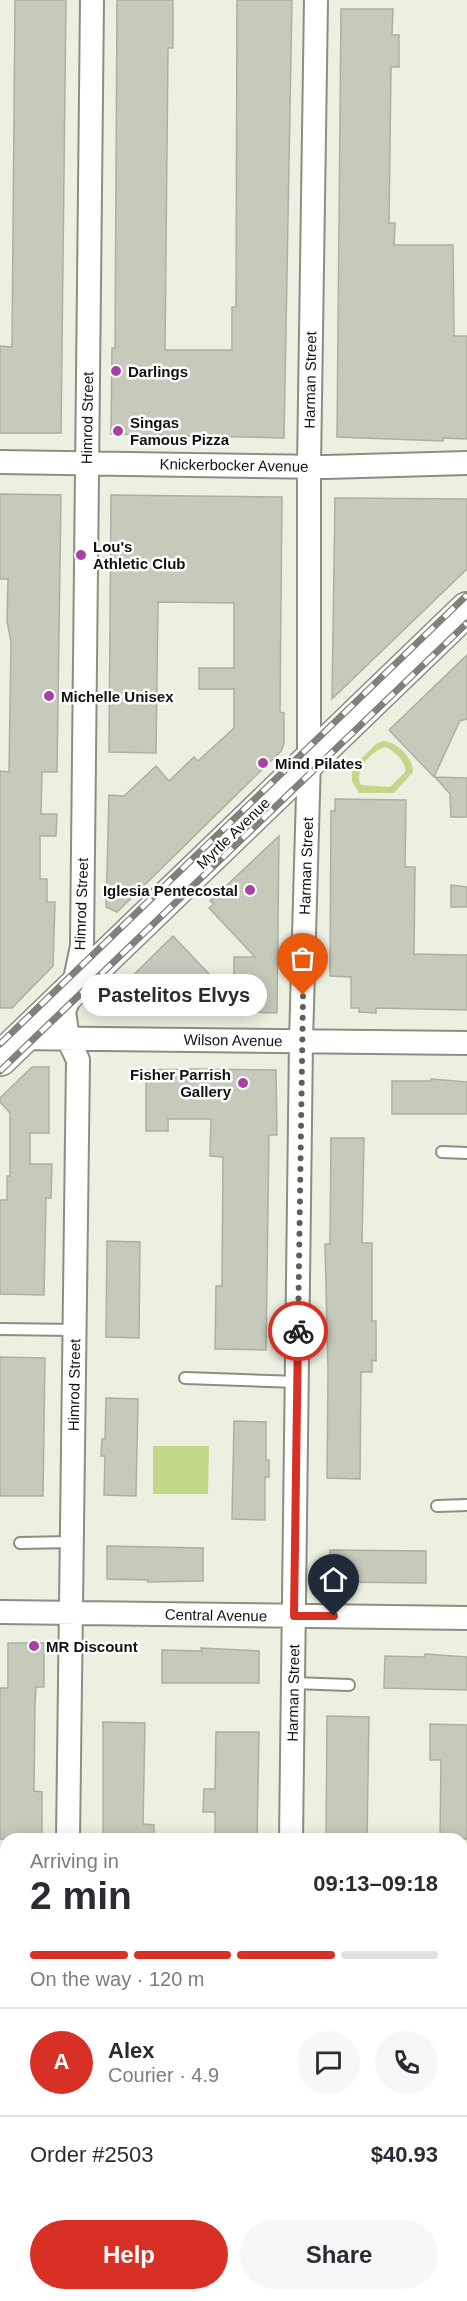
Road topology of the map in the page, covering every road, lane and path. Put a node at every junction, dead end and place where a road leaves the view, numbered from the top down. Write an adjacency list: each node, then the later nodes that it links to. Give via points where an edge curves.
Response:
1 (93, 0): 4 (street, Himrod Street)
2 (316, 0): 6 (street, Harman Street)
3 (0, 462): 4 (street, Knickerbocker Avenue)
4 (86, 463): 6 (street, Knickerbocker Avenue); 9 (street, Himrod Street, via 82,946)
5 (467, 464): 6 (street, Knickerbocker Avenue)
6 (309, 466): 8 (street, Harman Street)
7 (467, 609): 8 (main road, Myrtle Avenue)
8 (309, 759): 9 (main road, Myrtle Avenue); 11 (street, Harman Street)
9 (73, 989): 10 (street, Himrod Street, via 64,1011); 13 (main road, Myrtle Avenue)
10 (68, 1039): 11 (street, Wilson Avenue); 13 (street, Wilson Avenue); 17 (street, Himrod Street, via 78,1060)
11 (301, 1041): 12 (street, Wilson Avenue); 19 (street, Harman Street)
12 (467, 1043)
13 (7, 1045)
14 (442, 1152): 15 (lane)
15 (467, 1153)
16 (0, 1329): 17 (lane)
17 (75, 1330): 22 (street, Himrod Street)
18 (185, 1378): 19 (lane)
19 (297, 1382): 26 (street, Harman Street)
20 (467, 1505): 21 (lane)
21 (436, 1506)
22 (71, 1542): 23 (lane); 25 (street, Himrod Street)
23 (20, 1543)
24 (0, 1612): 25 (street, Central Avenue)
25 (70, 1613): 26 (street, Central Avenue); 30 (street, Himrod Street)
26 (294, 1616): 27 (street, Central Avenue); 28 (street, Harman Street)
27 (467, 1618)
28 (293, 1683): 29 (lane); 31 (street, Harman Street)
29 (349, 1685)
30 (68, 1833)
31 (291, 1833)

